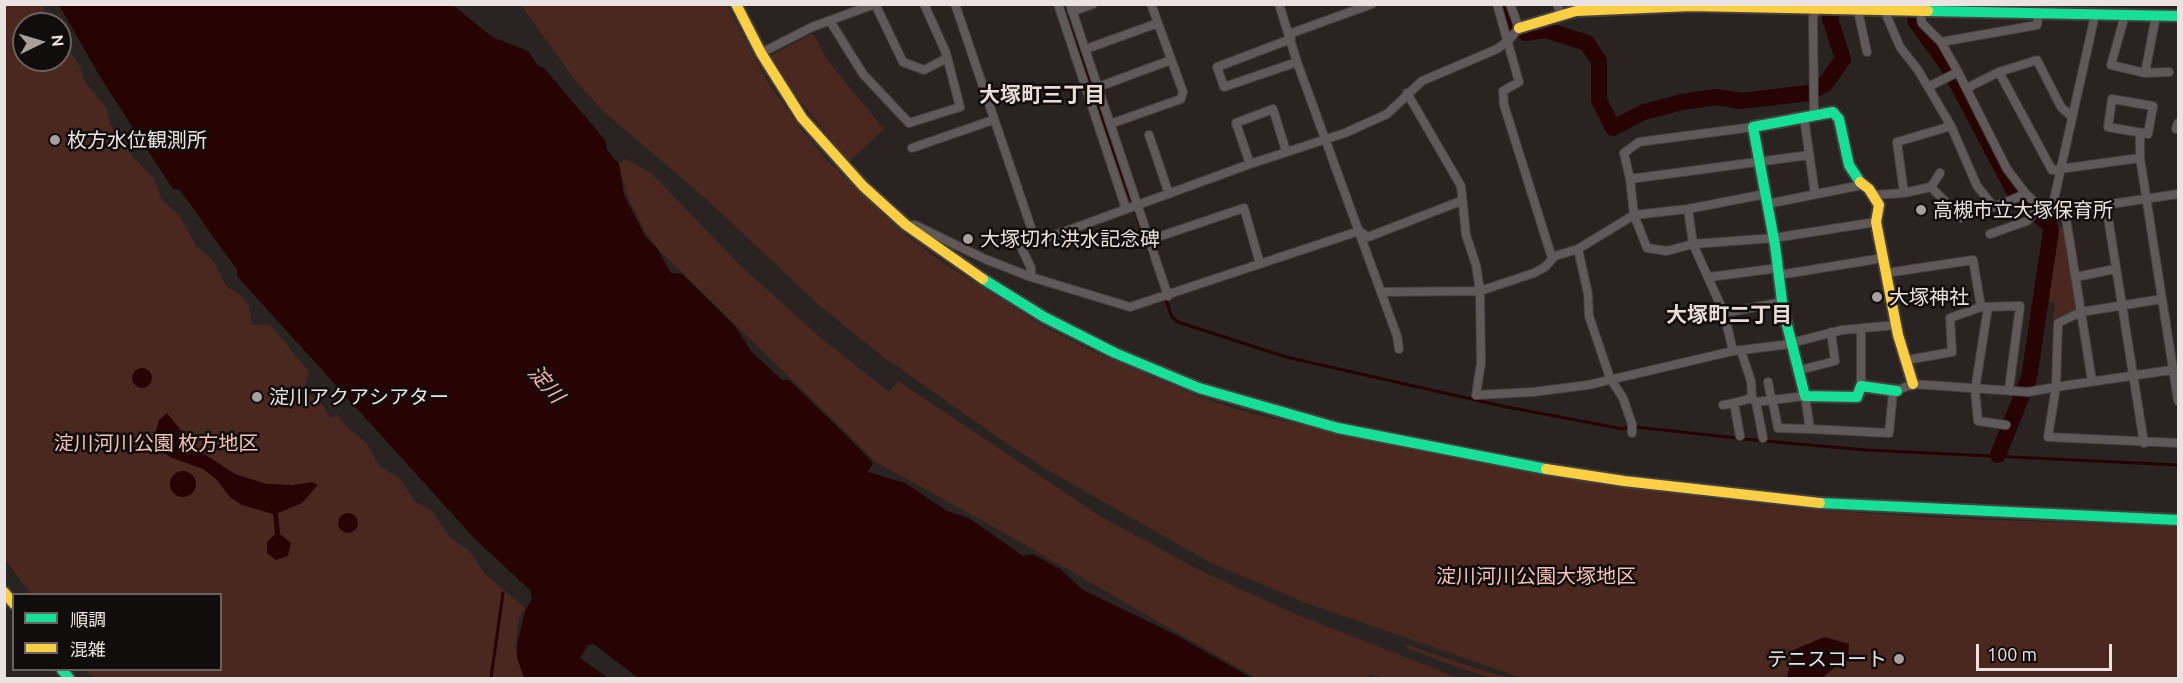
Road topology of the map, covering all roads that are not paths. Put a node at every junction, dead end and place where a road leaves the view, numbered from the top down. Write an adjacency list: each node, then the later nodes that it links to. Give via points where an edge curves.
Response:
1 (736, 4): 31 (street)
2 (924, 4): 32 (street)
3 (955, 4): 45 (street)
4 (1058, 4): 76 (street)
5 (1093, 4): 13 (street)
6 (1151, 4): 24 (street)
7 (1279, 4): 26 (street)
8 (1372, 4): 26 (street)
9 (1497, 4): 27 (street)
10 (1510, 4): 25 (street)
11 (1669, 6): 12 (street); 14 (street)
12 (1817, 7): 15 (street); 43 (street, via 1813,16 1813,97)
13 (1071, 8): 29 (street)
14 (1559, 10): 25 (street)
15 (1858, 11): 16 (street); 30 (street)
16 (1885, 12): 17 (street); 40 (street, via 1900,47)
17 (1920, 12): 18 (street); 28 (street, via 1922,23)
18 (2039, 13): 19 (street); 28 (street, via 2037,24)
19 (2094, 15): 20 (street); 44 (street)
20 (2125, 15): 21 (street); 38 (street, via 2111,64)
21 (2156, 16): 22 (street); 38 (street)
22 (2178, 16)
23 (830, 21): 31 (street); 32 (street, via 875,4 903,62 924,70); 32 (street, via 863,74 909,123 960,107)
24 (1158, 23): 29 (street); 33 (street)
25 (1519, 28): 27 (street)
26 (1290, 36): 34 (street); 34 (street, via 1217,67 1224,87)
27 (1509, 40): 42 (street, via 1429,78); 92 (street, via 1519,81 1503,91 1504,105)
28 (1941, 42): 35 (street)
29 (1086, 50): 39 (street)
30 (1867, 52)
31 (761, 53): 84 (street, via 802,118 826,147)
32 (947, 58)
33 (1171, 60): 39 (street); 47 (street, via 1183,92 1181,99)
34 (1297, 62): 53 (street)
35 (1958, 72): 40 (street); 41 (street)
36 (1999, 72): 41 (street); 44 (street, via 2037,60 2061,107); 60 (street, via 2052,170)
37 (2169, 72): 38 (street)
38 (2145, 73)
39 (1098, 87): 47 (street)
40 (1928, 87): 48 (street)
41 (1967, 88): 68 (street, via 2007,169)
42 (1407, 93): 53 (street, via 1387,114); 73 (street, via 1455,173 1461,186)
43 (1809, 117): 49 (street); 56 (street); 63 (street, via 1833,112 1839,119 1849,165)
44 (2072, 117): 60 (street)
45 (993, 120): 54 (street); 89 (street)
46 (2178, 123): 50 (street)
47 (1110, 124): 75 (street)
48 (1951, 126): 67 (street, via 1898,142); 68 (street, via 1977,186 1994,207)
49 (1753, 127): 59 (street); 62 (street, via 1639,142 1623,153)
50 (2178, 129)
51 (2140, 133): 51 (street, via 2148,134 2153,106 2112,99 2108,127); 57 (street)
52 (1149, 135): 65 (street)
53 (1326, 140): 55 (street); 85 (street)
54 (912, 148)
55 (1286, 151): 58 (street); 58 (street, via 1273,109 1236,123)
56 (1809, 155): 59 (street); 66 (street)
57 (2140, 158): 60 (street); 71 (street)
58 (1250, 164): 65 (street)
59 (1758, 164): 62 (street); 72 (street)
60 (2061, 168): 80 (street)
61 (1940, 173): 64 (street)
62 (1630, 179): 81 (street)
63 (1862, 186): 66 (street); 70 (street)
64 (1931, 187): 67 (street); 82 (street)
65 (1169, 194): 75 (street)
66 (1815, 194): 72 (street)
67 (1904, 194): 70 (street)
68 (2026, 194): 78 (street)
69 (2178, 194): 71 (street)
70 (1873, 195): 83 (street, via 1879,205)
71 (2146, 198): 74 (street); 104 (street)
72 (1766, 199): 77 (street); 87 (street)
73 (1461, 201): 85 (street, via 1368,237); 101 (street)
74 (2106, 205): 79 (street); 95 (street)
75 (1136, 206): 76 (street); 88 (street)
76 (1126, 209): 89 (street)
77 (1688, 209): 81 (street); 90 (street)
78 (2037, 210): 80 (street); 86 (street, via 2027,221)
79 (2066, 212): 80 (street); 100 (street)
80 (2051, 213)
81 (1634, 215): 90 (street, via 1647,248 1667,251); 91 (street)
82 (1961, 218)
83 (1876, 222): 87 (street); 93 (street)
84 (906, 225): 98 (street, via 915,225); 142 (street, via 950,258 1044,317 1115,354 1212,393 1338,428 1523,465 1714,493 1955,512)
85 (1359, 231): 94 (street); 102 (street)
86 (1990, 234)
87 (1774, 238): 90 (street); 96 (street)
88 (1149, 240): 94 (street, via 1244,208); 103 (street)
89 (1036, 242): 98 (street, via 1026,242 1022,249)
90 (1693, 244): 99 (street)
91 (1578, 249): 92 (street); 120 (street, via 1589,316)
92 (1552, 258): 101 (street, via 1534,273)
93 (1883, 258): 96 (street); 97 (street)
94 (1260, 264): 103 (street)
95 (2115, 269): 100 (street); 106 (street)
96 (1778, 271): 99 (street); 105 (street)
97 (1886, 273): 107 (street, via 1973,260); 110 (street)
98 (1031, 277): 103 (street, via 1130,307)
99 (1710, 277): 109 (street)
100 (2076, 277): 108 (street)
101 (1480, 291): 102 (street); 120 (street, via 1481,363 1476,395 1550,390)
102 (1381, 292): 114 (street)
103 (1168, 296)
104 (2162, 298): 106 (street); 117 (street)
105 (1782, 302): 109 (street); 113 (street)
106 (2121, 306): 108 (street); 119 (street)
107 (1984, 307): 116 (street, via 1950,318 1952,352); 126 (street, via 2020,306); 127 (street)
108 (2081, 312): 121 (street); 125 (street, via 2058,322)
109 (1724, 313): 115 (street)
110 (1896, 325): 111 (street); 116 (street)
111 (1861, 328): 112 (street); 124 (street)
112 (1831, 332): 113 (street); 118 (street, via 1835,361)
113 (1793, 342): 115 (street); 118 (street)
114 (1399, 349)
115 (1737, 351): 120 (street); 131 (street, via 1751,381)
116 (1907, 360): 123 (street)
117 (2176, 369): 119 (street); 132 (street)
118 (1800, 370): 129 (street)
119 (2133, 375): 121 (street); 140 (street)
120 (1610, 378): 137 (street, via 1623,398)
121 (2092, 381): 125 (street)
122 (1768, 382): 130 (street)
123 (1913, 384): 127 (street); 128 (street)
124 (1861, 386): 128 (street); 129 (street, via 1857,398)
125 (2056, 387): 126 (street); 140 (street, via 2048,437)
126 (2009, 389): 127 (street)
127 (1975, 390): 135 (street, via 1978,421)
128 (1897, 391): 136 (street, via 1893,392 1889,433)
129 (1805, 396): 130 (street); 136 (street)
130 (1772, 398): 131 (street); 136 (street, via 1778,428)
131 (1754, 400): 133 (street); 139 (street)
132 (2178, 401)
133 (1734, 403): 134 (street); 138 (street)
134 (1723, 405)
135 (2006, 425)
136 (1810, 429)
137 (1632, 433)
138 (1740, 436)
139 (1763, 438)
140 (2144, 443): 141 (street)
141 (2178, 443)
142 (2178, 520)

